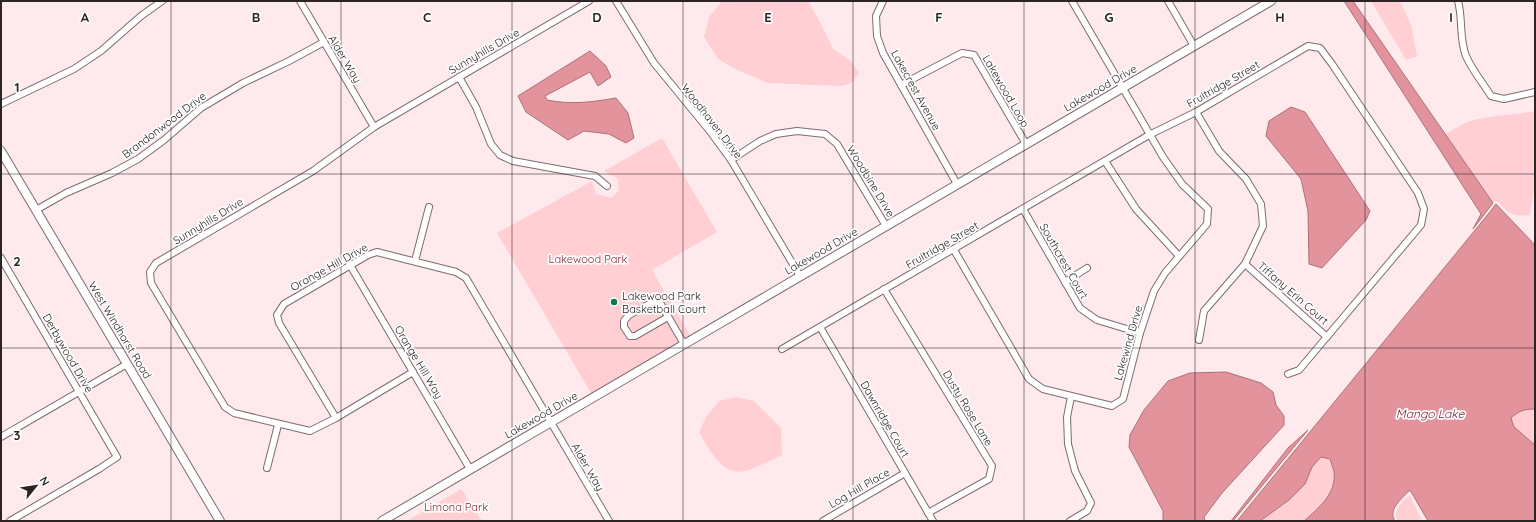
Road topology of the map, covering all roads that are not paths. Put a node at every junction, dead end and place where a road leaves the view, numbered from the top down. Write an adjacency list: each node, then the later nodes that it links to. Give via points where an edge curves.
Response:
1 (162, 1): 17 (street, via 101,51 74,69)
2 (300, 1): 11 (street, Alder Way)
3 (589, 1): 13 (street, Sunnyhills Drive)
4 (616, 1): 23 (street, Woodhaven Drive, via 654,64 710,130)
5 (883, 1): 14 (street, Lakecrest Avenue, via 876,16 877,36 883,53)
6 (1072, 1): 15 (street)
7 (1168, 1): 12 (street)
8 (1271, 1): 10 (street, Lakewood Drive)
9 (1458, 1): 16 (street, via 1466,56 1491,96 1504,99)
10 (1261, 4): 12 (street, Lakewood Drive)
11 (324, 42): 19 (street, Alder Way); 28 (street, Brandonwood Drive, via 200,108 138,159)
12 (1194, 46): 15 (street, Lakewood Drive)
13 (459, 77): 19 (street, Sunnyhills Drive); 26 (street, via 476,107 491,144 500,155 513,161 595,176)
14 (902, 85): 21 (street, Lakewood Loop, via 962,53 974,55); 25 (street, Lakecrest Avenue)
15 (1122, 88): 20 (street, Lakewind Drive); 21 (street, Lakewood Drive)
16 (1535, 92)
17 (1, 104)
18 (1196, 112): 20 (street, Fruitridge Street); 35 (street, via 1219,151 1246,179 1261,204 1263,226); 44 (street, Fruitridge Street, via 1308,46 1320,48 1418,193 1424,209 1421,225)
19 (374, 127): 55 (street, Sunnyhills Drive, via 313,171 156,263 150,272 151,283 225,407 234,413)
20 (1149, 135): 24 (street, Fruitridge Street); 32 (street, Lakewind Drive, via 1182,184 1208,209 1207,224)
21 (1026, 144): 25 (street, Lakewood Drive)
22 (1, 151): 28 (street, West Windhorst Road)
23 (731, 160): 30 (street, Woodbine Drive, via 776,134 797,131 825,134 837,144); 38 (street, Woodhaven Drive)
24 (1105, 161): 29 (street, Fruitridge Street); 32 (street, via 1136,208)
25 (957, 184): 30 (street, Lakewood Drive)
26 (607, 186)
27 (428, 207): 34 (street)
28 (36, 210): 48 (street, West Windhorst Road)
29 (1023, 210): 31 (street, Fruitridge Street); 39 (street, Southcrest Court)
30 (886, 226): 38 (street, Lakewood Drive)
31 (954, 250): 40 (street, Fruitridge Street); 52 (street, Lakewind Drive, via 1029,379 1043,389)
32 (1179, 256): 43 (street, Lakewind Drive, via 1154,291)
33 (1, 258): 51 (street, Derbywood Drive)
34 (415, 261): 36 (street, Orange Hill Drive, via 377,252); 54 (street, Orange Hill Drive, via 456,272 466,278)
35 (1245, 264): 44 (street, Tiffany Erin Court); 45 (street, via 1204,311)
36 (350, 265): 49 (street, Orange Hill Way); 53 (street, Orange Hill Drive, via 284,304 277,314 279,323)
37 (1087, 268): 39 (street)
38 (800, 276): 46 (street, Lakewood Drive)
39 (1065, 282): 43 (street, Southcrest Court, via 1080,308 1097,320)
40 (884, 289): 42 (street, Fruitridge Street); 60 (street, Dusty Rose Lane, via 992,466 989,479)
41 (668, 317): 41 (street, via 659,302 655,301 629,315 624,320 624,327 630,336 635,336); 46 (street)
42 (820, 327): 47 (street, Fruitridge Street); 59 (street, Dawnridge Court)
43 (1140, 333): 52 (street, Lakewind Drive, via 1123,399 1112,406)
44 (1327, 337): 50 (street, Fruitridge Street, via 1299,370)
45 (1199, 340)
46 (684, 344): 54 (street, Lakewood Drive)
47 (782, 349)
48 (127, 364): 51 (street); 62 (street, West Windhorst Road)
49 (413, 372): 53 (street, Sunnyhills Drive); 58 (street, Orange Hill Way)
50 (1288, 374)
51 (79, 392): 56 (street); 61 (street, Derbywood Drive, via 117,457)
52 (1071, 397): 67 (street, via 1067,417 1068,444 1074,471 1091,502 1087,511)
53 (336, 418): 55 (street, Sunnyhills Drive, via 310,431)
54 (551, 422): 58 (street, Lakewood Drive); 64 (street, Alder Way)
55 (278, 424): 57 (street)
56 (1, 437)
57 (267, 468)
58 (470, 469): 63 (street, Lakewood Drive)
59 (905, 473): 60 (street, Dawnridge Court); 65 (street, Log Hill Place)
60 (928, 513): 66 (street, Dawnridge Court)
61 (10, 521)
62 (220, 521)
63 (382, 521)
64 (609, 521)
65 (824, 521)
66 (933, 521)
67 (1070, 521)

